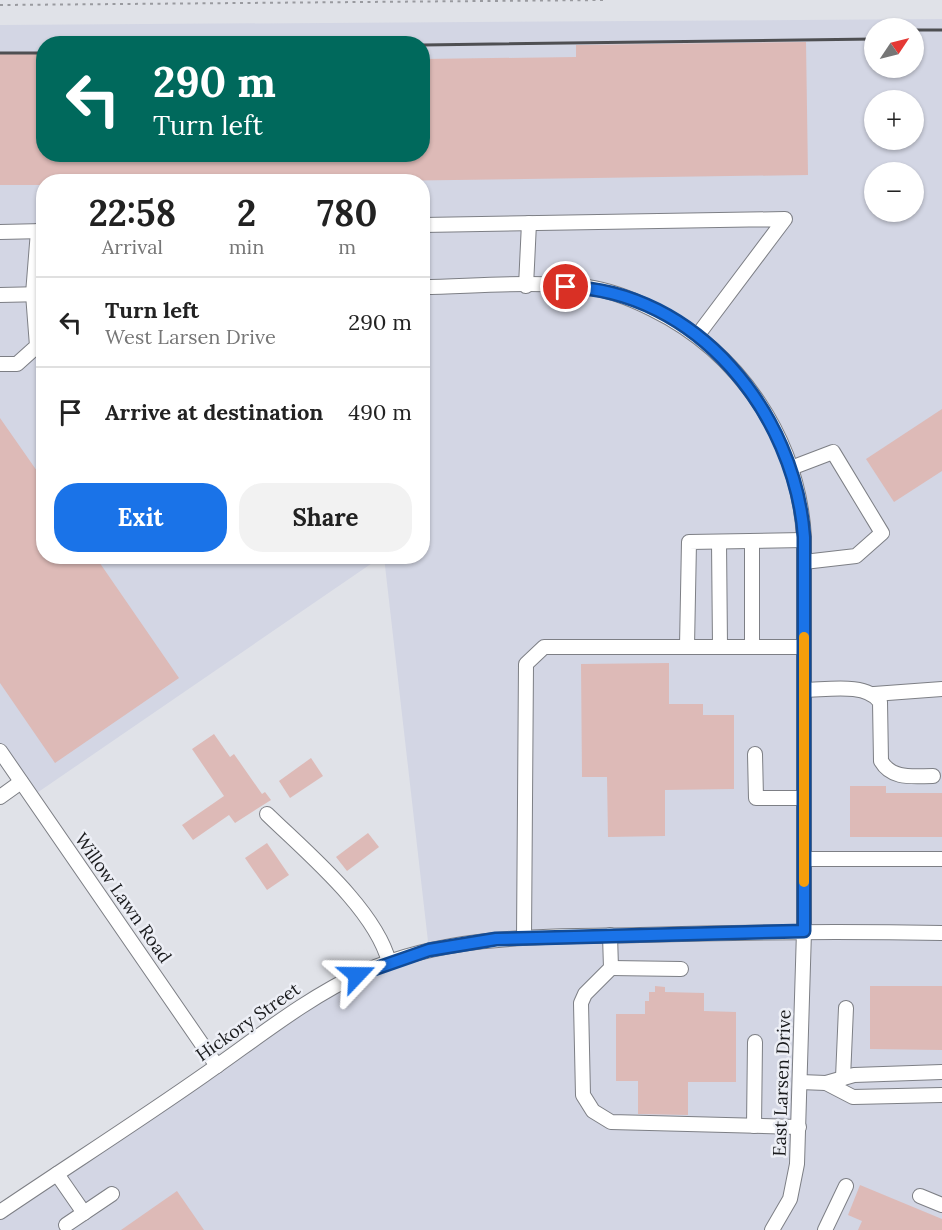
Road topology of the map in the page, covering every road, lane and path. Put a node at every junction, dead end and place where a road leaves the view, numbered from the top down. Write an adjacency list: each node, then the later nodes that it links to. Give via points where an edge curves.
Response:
1 (604, 0): 2 (path)
2 (0, 5)
3 (529, 223): 4 (street); 7 (street); 11 (street, via 785,219)
4 (430, 225)
5 (36, 231): 6 (street)
6 (0, 232)
7 (526, 286): 8 (street, East Larsen Drive); 11 (street, East Larsen Drive, via 587,287 611,293 654,310)
8 (430, 287)
9 (36, 294): 10 (street)
10 (0, 295)
11 (697, 336): 14 (street, East Larsen Drive, via 755,396)
12 (36, 347): 13 (street, via 17,364)
13 (0, 364)
14 (791, 468): 15 (street, East Larsen Drive); 18 (street, via 833,452 882,533 855,556)
15 (804, 540): 16 (street); 18 (street, East Larsen Drive)
16 (752, 541): 17 (street); 21 (street)
17 (719, 542): 19 (street, via 689,543); 20 (street)
18 (804, 562): 22 (street, East Larsen Drive)
19 (687, 646): 20 (street); 38 (street, via 544,647 526,664)
20 (720, 646): 21 (street)
21 (752, 647): 22 (street)
22 (804, 647): 24 (street, East Larsen Drive)
23 (942, 689): 25 (street)
24 (804, 690): 25 (street, via 864,690); 31 (street, East Larsen Drive)
25 (874, 694): 28 (street, via 880,702 881,761 885,768 900,776)
26 (0, 751): 29 (street, Willow Lawn Road)
27 (755, 754): 31 (street, via 756,798)
28 (933, 776)
29 (21, 782): 30 (street); 44 (street, Willow Lawn Road)
30 (0, 797)
31 (804, 798): 33 (street, East Larsen Drive)
32 (267, 814): 39 (street, via 330,875 380,934)
33 (804, 859): 34 (street); 35 (street, East Larsen Drive)
34 (942, 859)
35 (804, 931): 36 (street, Hickory Street); 37 (street, Hickory Street); 47 (street, East Larsen Drive)
36 (942, 933)
37 (610, 935): 38 (street, Hickory Street); 40 (street)
38 (524, 938): 39 (street, Hickory Street, via 453,945)
39 (389, 962): 44 (street, Hickory Street, via 316,997)
40 (611, 968): 41 (street); 50 (street, via 580,1004 583,1095 593,1110 611,1122)
41 (681, 969)
42 (846, 1008): 46 (street)
43 (755, 1042): 50 (street)
44 (217, 1066): 52 (street, Hickory Street)
45 (942, 1072): 46 (street)
46 (843, 1078): 48 (street)
47 (800, 1082): 48 (street); 51 (street, East Larsen Drive)
48 (826, 1083): 49 (street, via 853,1097)
49 (942, 1095)
50 (754, 1126): 51 (street)
51 (799, 1127): 60 (street, East Larsen Drive, via 793,1188)
52 (57, 1174): 57 (street, Hickory Street); 58 (street)
53 (846, 1186): 61 (street)
54 (112, 1194): 58 (street)
55 (920, 1196): 56 (street)
56 (942, 1206)
57 (0, 1212)
58 (84, 1213): 59 (street)
59 (66, 1226)
60 (775, 1229)
61 (825, 1230)

